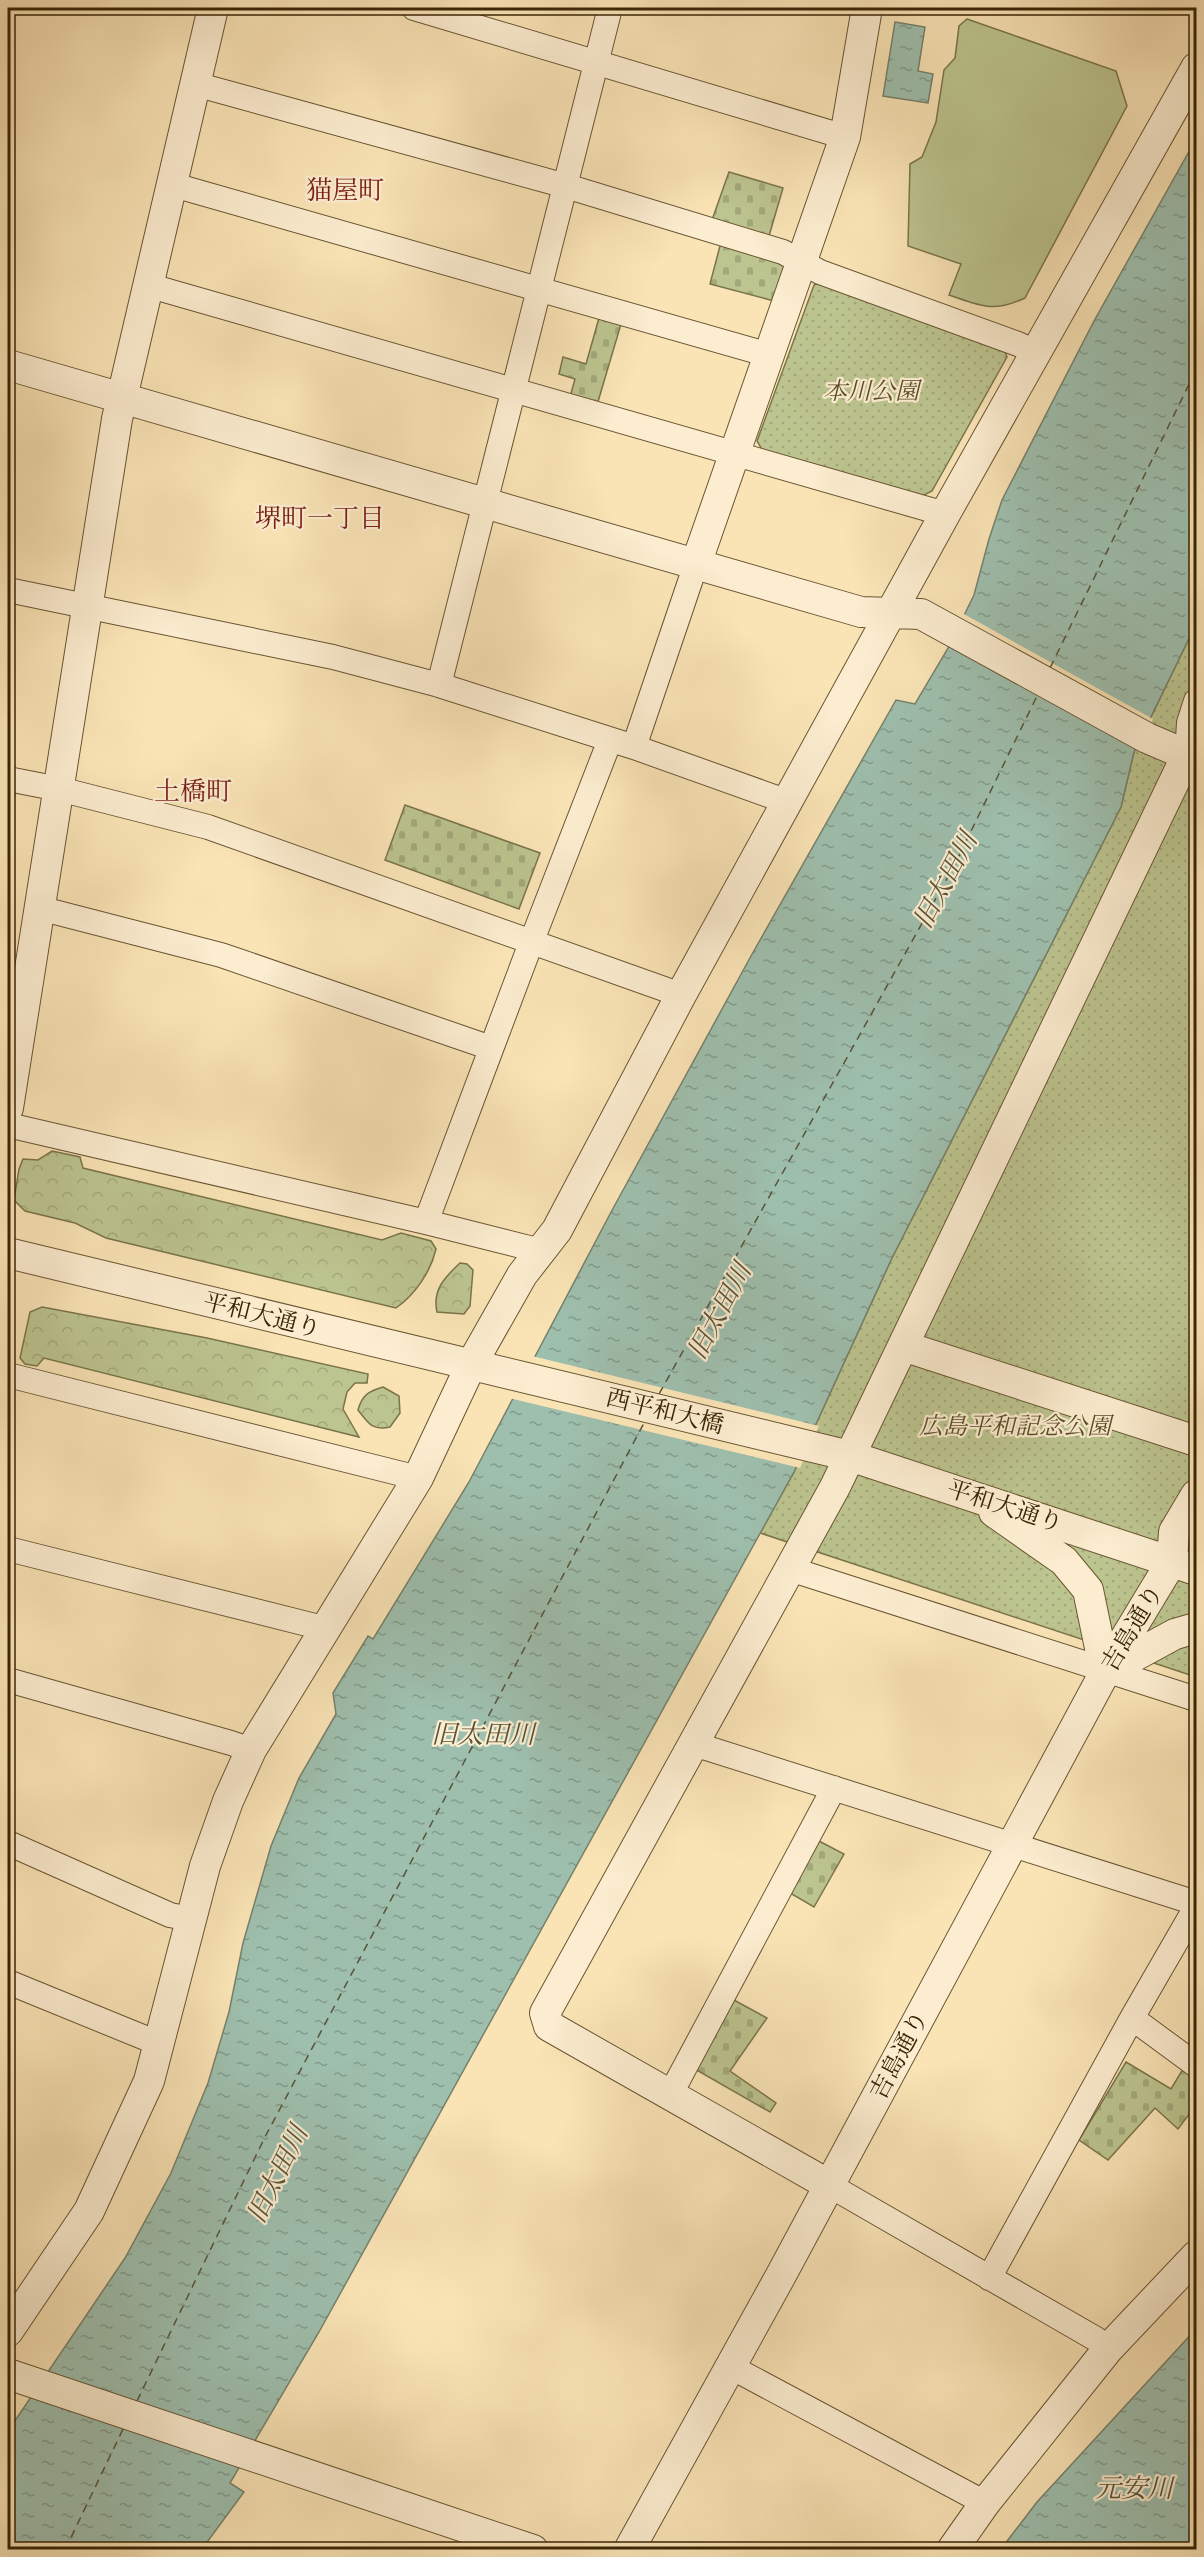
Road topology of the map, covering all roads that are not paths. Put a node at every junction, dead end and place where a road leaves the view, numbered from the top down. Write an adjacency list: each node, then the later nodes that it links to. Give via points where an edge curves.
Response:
1 (213, 8): 7 (street)
2 (414, 8): 5 (street)
3 (610, 8): 5 (street)
4 (867, 8): 8 (street)
5 (596, 62): 8 (street); 10 (street)
6 (1197, 68): 14 (street)
7 (195, 84): 9 (street); 10 (street)
8 (845, 137): 11 (street)
9 (171, 184): 12 (street); 13 (street)
10 (566, 186): 11 (street, via 783,252); 13 (street)
11 (802, 262): 14 (street); 15 (street)
12 (147, 285): 17 (street); 18 (street)
13 (539, 289): 15 (street); 17 (street)
14 (1035, 352): 21 (street)
15 (769, 355): 19 (street)
16 (8, 365): 18 (street)
17 (514, 388): 19 (street); 20 (street)
18 (121, 398): 20 (street); 24 (street)
19 (734, 454): 21 (street); 22 (street)
20 (485, 504): 22 (street); 26 (street)
21 (945, 513): 25 (street)
22 (696, 564): 25 (street, via 861,612); 29 (street)
23 (8, 590): 24 (street)
24 (86, 606): 26 (street, via 333,657); 32 (street)
25 (890, 613): 30 (street, via 921,614 1147,738); 33 (street)
26 (439, 685): 28 (street)
27 (1197, 701): 30 (street, via 1189,723)
28 (610, 740): 29 (street); 35 (street)
29 (634, 747): 33 (street)
30 (1192, 754): 43 (street)
31 (8, 779): 32 (street)
32 (59, 789): 34 (street); 35 (street, via 208,827)
33 (788, 802): 36 (street)
34 (39, 908): 37 (street, via 221,956); 38 (street)
35 (531, 942): 36 (street); 37 (street)
36 (681, 995): 41 (street, via 557,1230)
37 (491, 1048): 40 (street)
38 (8, 1108)
39 (8, 1125): 40 (street)
40 (426, 1222): 41 (street)
41 (541, 1251): 44 (street, via 522,1275)
42 (10, 1262): 44 (street, 平和大通り)
43 (903, 1346): 47 (street); 49 (street)
44 (471, 1365): 46 (street, 平和大通り); 50 (street)
45 (8, 1375): 50 (street)
46 (518, 1376): 48 (street, 西平和大橋)
47 (1197, 1441)
48 (812, 1446): 49 (street, 平和大通り)
49 (850, 1456): 51 (street, 平和大通り); 55 (street)
50 (418, 1478): 57 (street)
51 (967, 1493): 54 (street, 平和大通り); 58 (street, via 1064,1562 1088,1590)
52 (1197, 1495): 54 (street, via 1174,1532)
53 (8, 1549): 57 (street)
54 (1188, 1560): 58 (street, 吉島通り)
55 (790, 1569): 58 (street); 61 (street)
56 (1197, 1628): 58 (street, via 1175,1634)
57 (327, 1629): 62 (street)
58 (1106, 1671): 60 (street); 65 (street, 吉島通り)
59 (8, 1680): 62 (street)
60 (1197, 1699)
61 (694, 1744): 63 (street); 73 (street, via 545,2013 549,2026)
62 (251, 1750): 68 (street, via 224,1812)
63 (834, 1788): 65 (street); 73 (street)
64 (8, 1843): 68 (street, via 171,1915)
65 (1013, 1845): 66 (street); 74 (street, 吉島通り)
66 (1197, 1902)
67 (1197, 1907): 70 (street)
68 (190, 1919): 71 (street)
69 (8, 1982): 71 (street)
70 (1132, 2018): 72 (street); 76 (street)
71 (159, 2044): 77 (street, via 149,2081 89,2211)
72 (1197, 2065)
73 (670, 2095): 74 (street)
74 (829, 2185): 76 (street); 79 (street, 吉島通り)
75 (1197, 2256): 78 (street)
76 (989, 2278): 78 (street)
77 (8, 2331)
78 (1108, 2349): 81 (street)
79 (731, 2367): 81 (street); 83 (street, 吉島通り)
80 (12, 2375): 82 (street)
81 (985, 2503): 84 (street)
82 (533, 2550)
83 (629, 2550)
84 (952, 2550)

